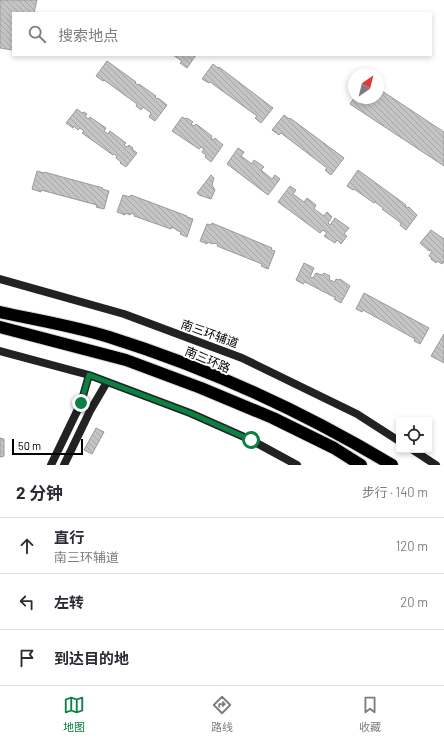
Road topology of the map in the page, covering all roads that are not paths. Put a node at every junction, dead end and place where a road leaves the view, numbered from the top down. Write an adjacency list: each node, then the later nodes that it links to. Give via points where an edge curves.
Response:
1 (0, 279): 7 (main road, 南三环辅道, via 124,314 242,358 357,414)
2 (0, 312): 13 (highway, 南三环路, via 108,337 178,361 282,406 360,445)
3 (0, 327): 12 (highway, via 126,360 201,388 273,418 334,448)
4 (0, 350): 5 (main road)
5 (89, 375): 6 (main road); 9 (main road, via 81,403)
6 (107, 382): 10 (main road); 11 (main road, via 190,413 251,440)
7 (396, 439)
8 (418, 453): 14 (main road)
9 (51, 465)
10 (64, 465)
11 (297, 465)
12 (361, 465)
13 (392, 465)
14 (436, 465)

